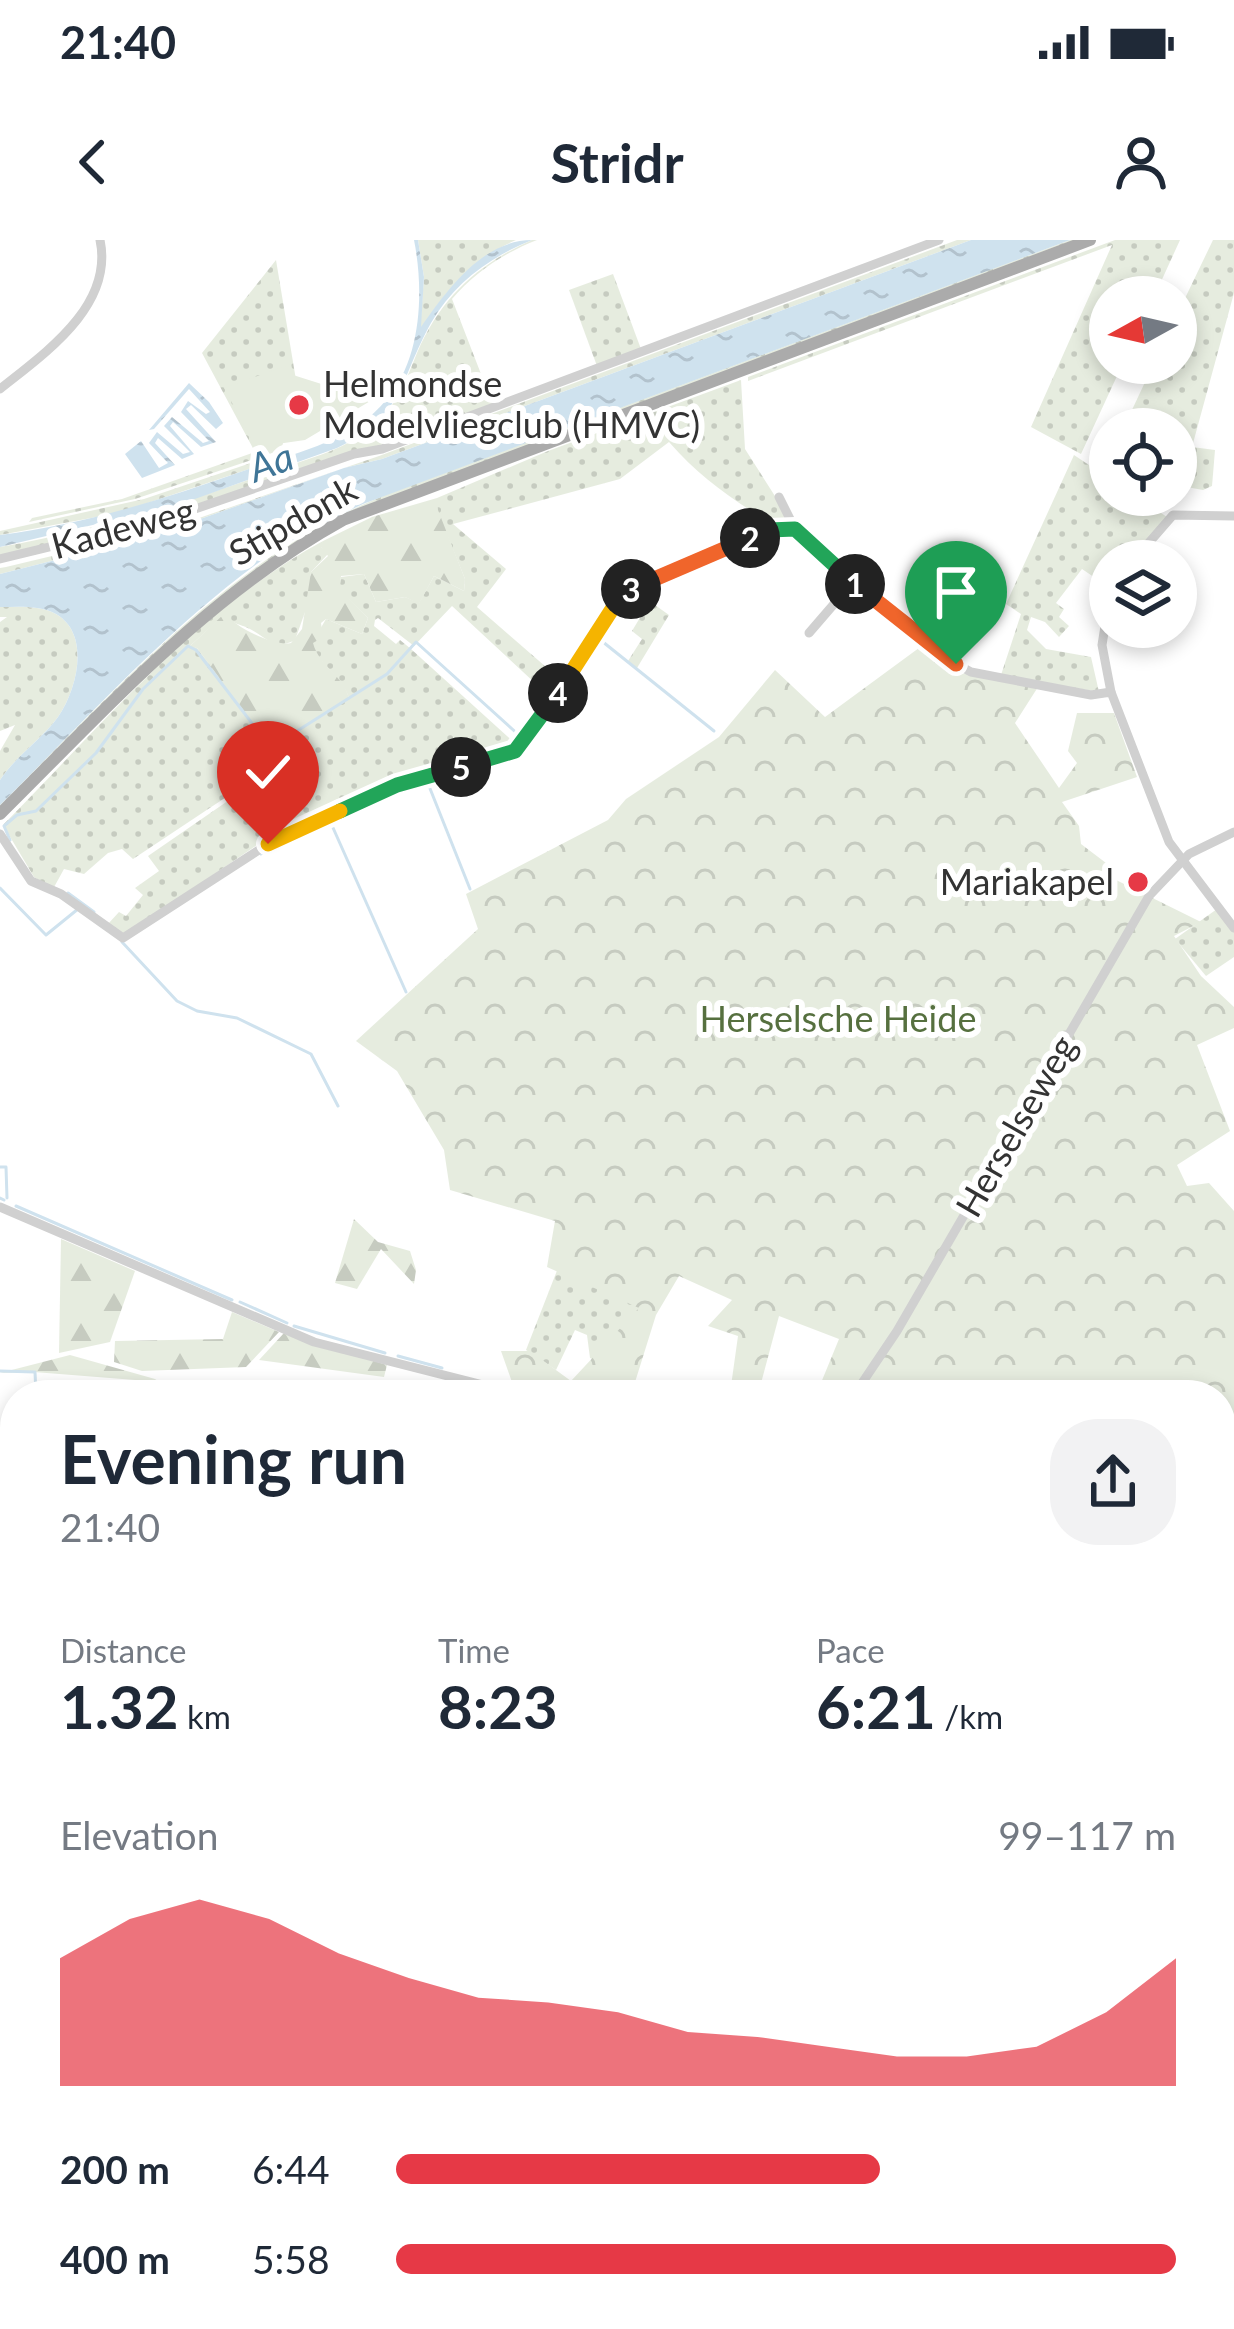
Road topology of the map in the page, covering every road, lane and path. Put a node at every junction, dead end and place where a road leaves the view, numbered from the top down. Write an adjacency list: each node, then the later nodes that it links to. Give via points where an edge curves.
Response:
1 (100, 240): 4 (street, via 102,270 88,302 52,348)
2 (939, 240): 9 (street, Kadeweg, via 382,449 147,525)
3 (1090, 240): 14 (main road, Stipdonk, via 343,520 207,612)
4 (0, 389)
5 (778, 497): 7 (street)
6 (1234, 516): 8 (street, via 1173,515)
7 (795, 529): 10 (street); 16 (street, via 769,530 623,593 515,751 397,785 268,844 124,938 32,881)
8 (1151, 540)
9 (0, 560)
10 (853, 582): 11 (street); 13 (street, via 963,669 1091,695)
11 (808, 633)
12 (1103, 648): 13 (street)
13 (1111, 692): 17 (street)
14 (0, 814)
15 (1234, 832): 17 (street)
16 (0, 834)
17 (1182, 860): 18 (street); 21 (street, Herselseweg, via 1145,901)
18 (1234, 928)
19 (0, 1207): 20 (street, via 314,1342)
20 (463, 1380)
21 (864, 1380)

